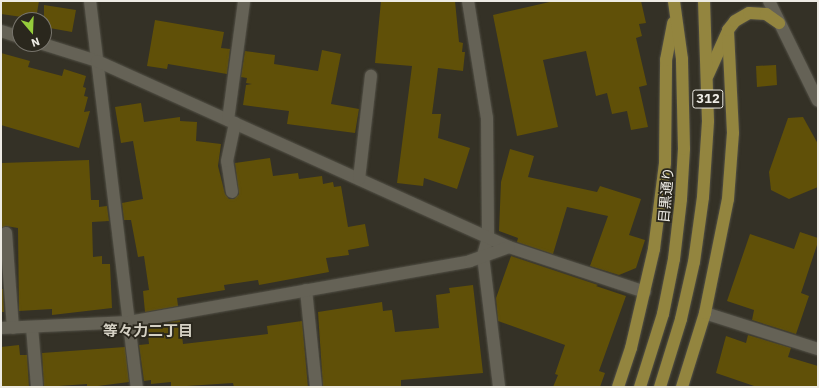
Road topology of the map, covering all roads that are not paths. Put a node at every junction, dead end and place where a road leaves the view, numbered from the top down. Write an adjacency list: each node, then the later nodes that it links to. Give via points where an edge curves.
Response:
1 (90, 1): 15 (street)
2 (244, 1): 20 (street)
3 (468, 1): 24 (street, via 487,118)
4 (674, 1): 7 (main road, 目黒通り / 312)
5 (704, 1): 11 (main road, 312)
6 (769, 1): 8 (street)
7 (675, 14): 28 (main road, via 666,60 667,120 661,206); 39 (main road, 目黒通り / 312, via 682,59 684,149 681,199 674,259 662,314)
8 (779, 23): 9 (main road, via 766,14 749,13 735,21); 19 (street)
9 (728, 30): 14 (main road); 16 (main road)
10 (1, 31): 12 (street)
11 (706, 33): 14 (main road); 18 (main road, 312)
12 (12, 34)
13 (52, 47): 15 (street)
14 (719, 52): 16 (main road); 18 (main road)
15 (97, 61): 20 (street); 30 (street)
16 (731, 75): 29 (main road, via 733,133 728,199)
17 (371, 76): 21 (street)
18 (708, 76): 40 (main road, 312, via 703,198 681,319)
19 (818, 101)
20 (231, 122): 21 (street); 22 (street, via 227,160)
21 (359, 179): 24 (street)
22 (232, 192)
23 (6, 233): 32 (street)
24 (488, 238): 25 (street); 26 (street)
25 (509, 247): 26 (street); 28 (street)
26 (483, 256): 27 (street, via 470,261); 37 (street)
27 (306, 290): 30 (street); 36 (street)
28 (645, 292): 38 (main road)
29 (705, 313): 33 (street); 41 (main road)
30 (129, 322): 31 (street); 35 (street)
31 (32, 327): 32 (street); 34 (street)
32 (7, 328)
33 (818, 349)
34 (37, 387)
35 (137, 387)
36 (316, 387)
37 (499, 387)
38 (618, 387)
39 (640, 387)
40 (660, 387)
41 (682, 387)

